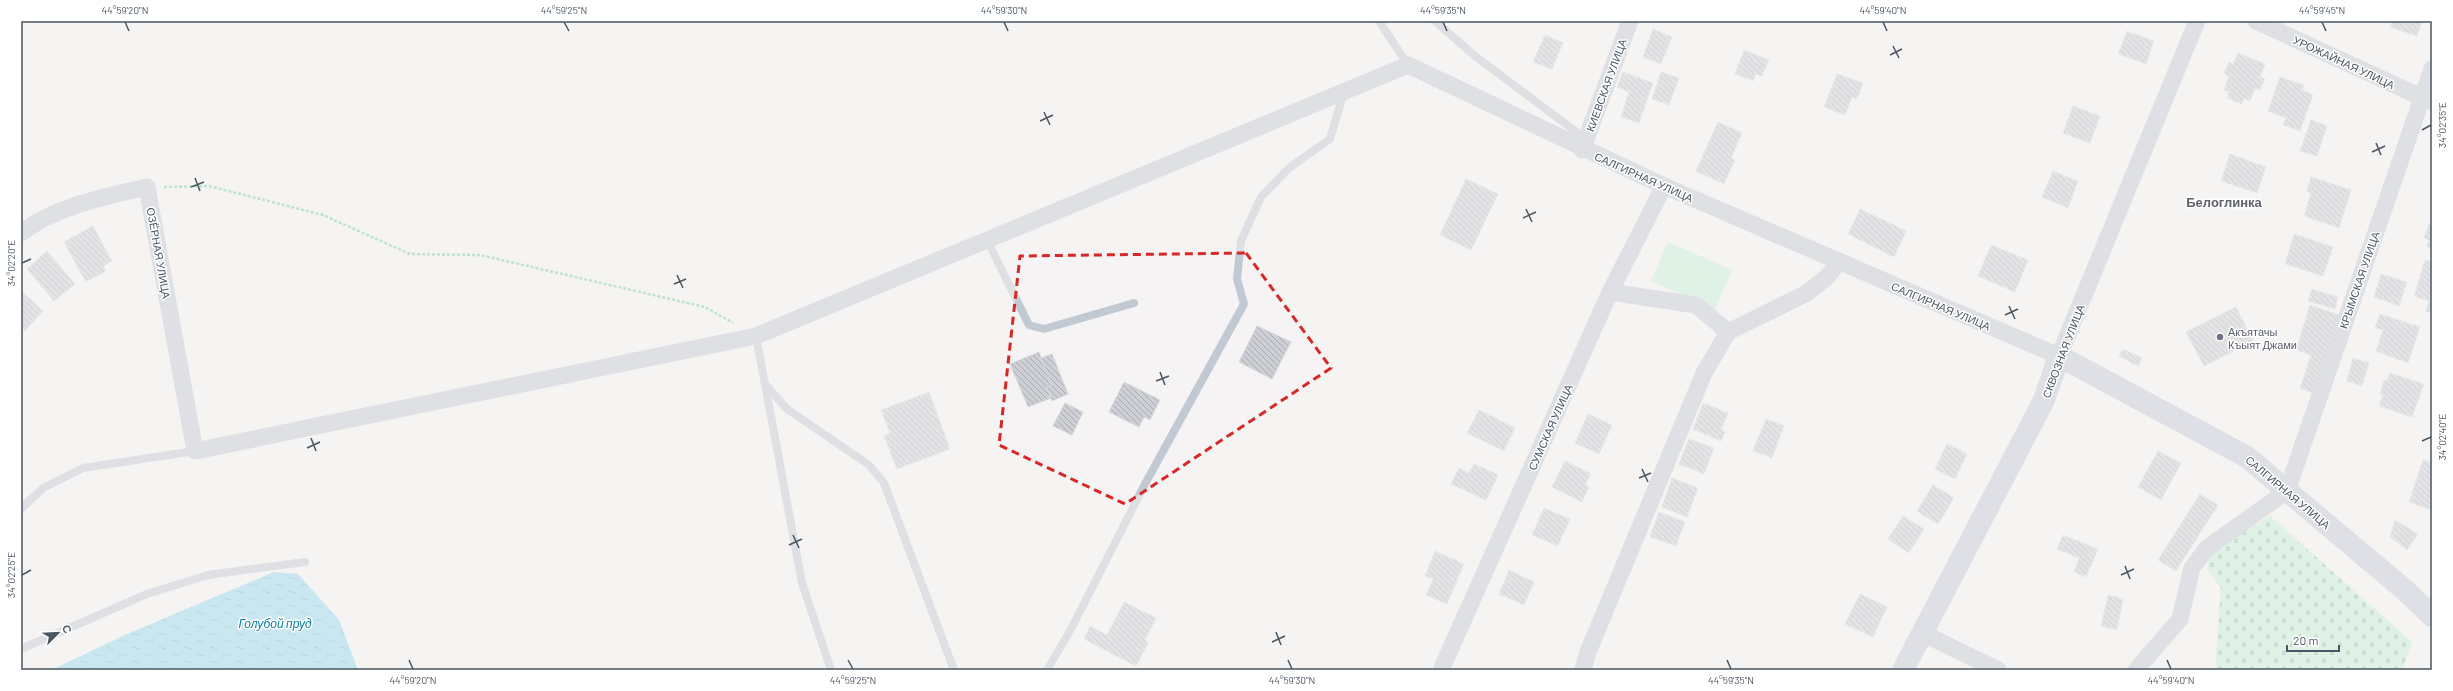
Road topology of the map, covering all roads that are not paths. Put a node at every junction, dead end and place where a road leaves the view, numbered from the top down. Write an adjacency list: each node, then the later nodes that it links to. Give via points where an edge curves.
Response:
1 (1379, 21): 6 (lane)
2 (1435, 21): 10 (lane, via 1474,56)
3 (1630, 21): 10 (street, КИЕВСКАЯ УЛИЦА)
4 (2197, 21): 19 (street, СКВОЗНАЯ УЛИЦА)
5 (2256, 21): 9 (street, УРОЖАЙНАЯ УЛИЦА)
6 (1408, 64): 8 (street); 10 (street, САЛГИРНАЯ УЛИЦА)
7 (2432, 69): 9 (street, КРЫМСКАЯ УЛИЦА)
8 (1344, 91): 13 (street); 30 (lane, via 1330,140 1289,168 1261,197 1241,241 1237,279 1244,304 1145,484 1067,638)
9 (2427, 100): 22 (street, КРЫМСКАЯ УЛИЦА)
10 (1584, 144): 11 (street, САЛГИРНАЯ УЛИЦА)
11 (1664, 186): 14 (street, САЛГИРНАЯ УЛИЦА); 15 (street, СУМСКАЯ УЛИЦА)
12 (21, 233): 21 (street, ОЗЁРНАЯ УЛИЦА, via 38,220 102,197 147,187)
13 (987, 240): 16 (lane, via 1029,325 1044,329); 18 (street)
14 (1838, 263): 17 (street, via 1827,277 1807,293); 19 (street, САЛГИРНАЯ УЛИЦА)
15 (1610, 292): 17 (street, via 1696,305); 31 (street, СУМСКАЯ УЛИЦА)
16 (1134, 304)
17 (1728, 332): 32 (street, via 1704,373 1588,652)
18 (756, 336): 20 (lane); 21 (street)
19 (2060, 356): 22 (main road, САЛГИРНАЯ УЛИЦА, via 2247,457); 26 (main road, СКВОЗНАЯ УЛИЦА, via 2044,400)
20 (765, 384): 28 (lane, via 802,583); 29 (lane, via 787,409 869,464 884,483)
21 (195, 451): 23 (lane, via 83,468 43,488)
22 (2287, 491): 25 (main road, САЛГИРНАЯ УЛИЦА); 35 (street, via 2207,548 2192,568 2180,619)
23 (21, 509)
24 (305, 562): 27 (lane, via 208,575 147,594)
25 (2432, 616)
26 (1922, 633): 33 (main road, СКВОЗНАЯ УЛИЦА); 34 (street)
27 (21, 649)
28 (831, 670)
29 (954, 670)
30 (1047, 670)
31 (1440, 670)
32 (1583, 670)
33 (1903, 670)
34 (1998, 670)
35 (2136, 670)

